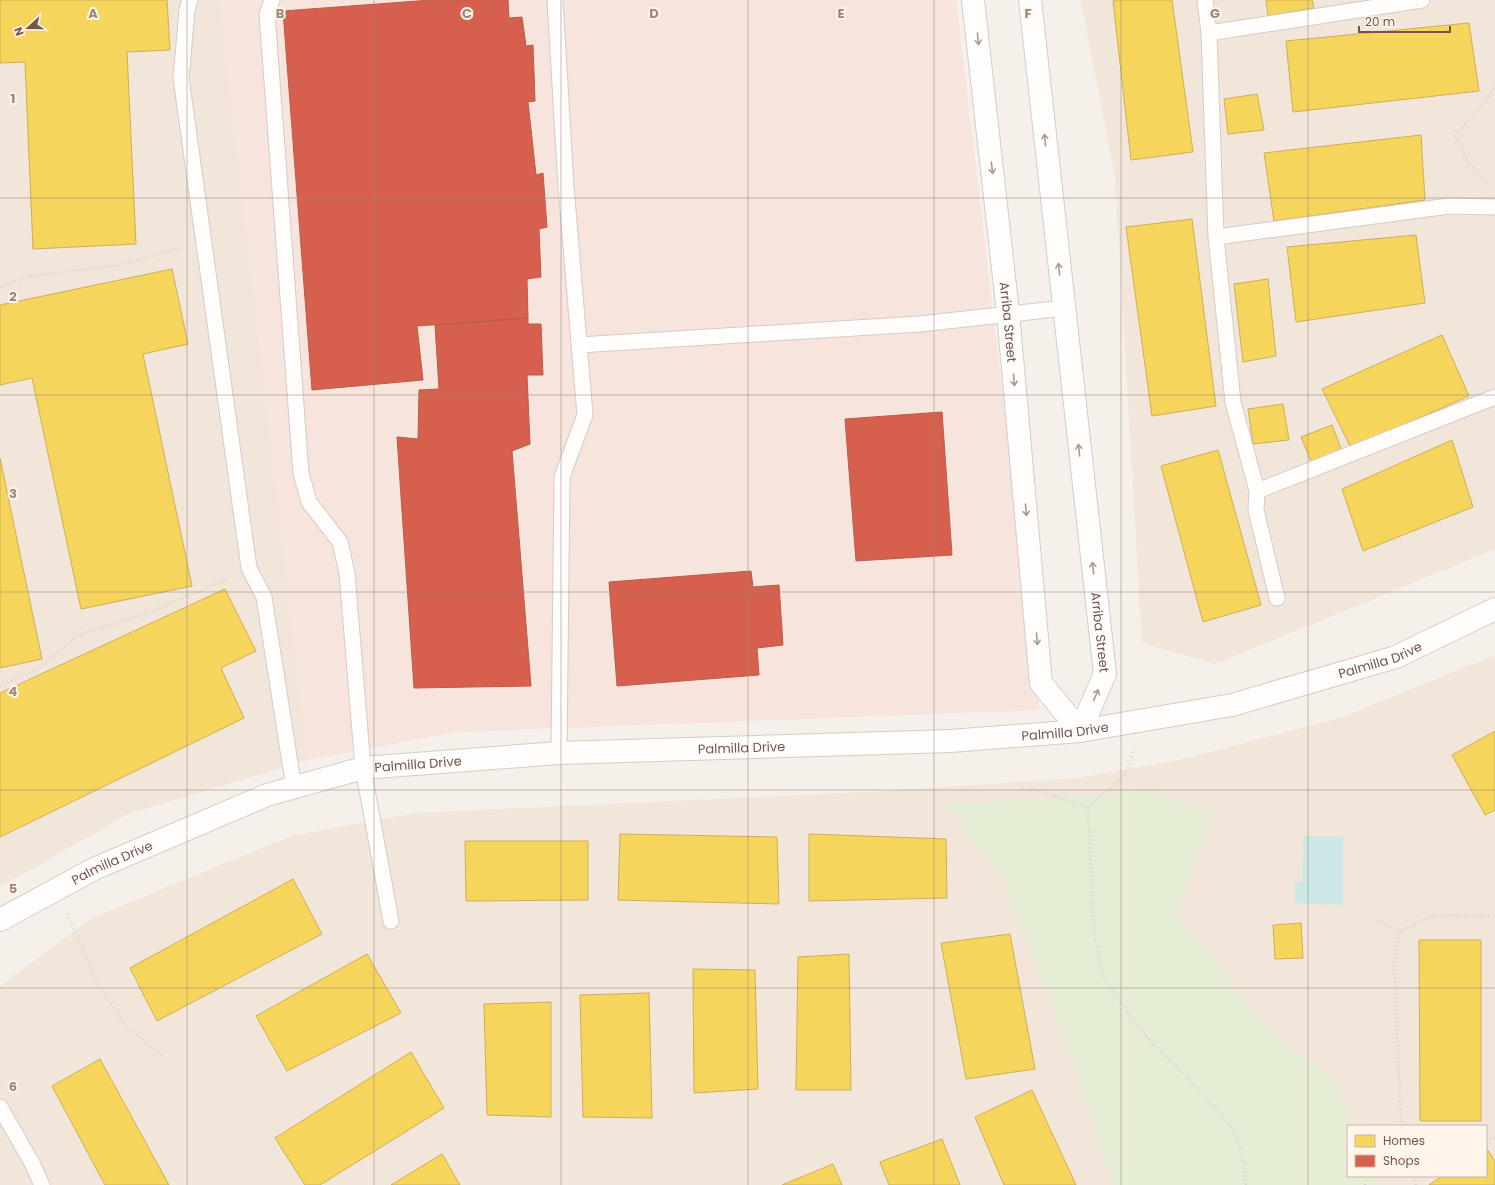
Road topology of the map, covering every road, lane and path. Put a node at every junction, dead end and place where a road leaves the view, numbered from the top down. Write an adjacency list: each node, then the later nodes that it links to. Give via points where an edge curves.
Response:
1 (190, 0): 13 (lane, via 181,78)
2 (272, 0): 27 (lane, via 267,14 301,473 309,502 340,542 347,574)
3 (555, 0): 17 (lane)
4 (973, 0): 16 (street, Arriba Street, one-way to 16)
5 (1030, 0): 15 (street, Arriba Street, one-way to 5)
6 (1205, 0): 8 (lane)
7 (1422, 0): 8 (lane)
8 (1209, 33): 12 (lane)
9 (1495, 85): 10 (path, via 1485,101 1455,136 1468,161)
10 (1490, 189)
11 (1495, 207): 12 (lane, via 1449,206)
12 (1216, 236): 19 (lane, via 1233,402)
13 (204, 245): 14 (path, via 169,251 119,265 26,277); 20 (lane)
14 (0, 288)
15 (1064, 308): 16 (lane); 25 (street, Arriba Street, one-way to 15, via 1105,674)
16 (1008, 313): 17 (lane, via 920,324); 25 (street, Arriba Street, one-way to 25, via 1041,683)
17 (578, 345): 26 (lane, via 585,415 562,477)
18 (1495, 397): 19 (lane)
19 (1258, 491): 21 (lane, via 1256,510)
20 (249, 568): 23 (path, via 146,614 78,635 38,669); 28 (lane, via 264,597)
21 (1278, 598)
22 (1495, 609): 24 (street, Palmilla Drive, via 1396,657 1232,705)
23 (0, 686)
24 (1144, 720): 25 (street, Palmilla Drive); 30 (path, via 1125,775)
25 (1080, 731): 26 (street, Palmilla Drive, via 950,741)
26 (559, 753): 27 (street, Palmilla Drive)
27 (363, 768): 28 (street, Palmilla Drive); 34 (lane)
28 (294, 788): 31 (street, Palmilla Drive, via 267,794 96,868)
29 (1019, 789): 30 (path, via 1036,790)
30 (1088, 807): 41 (path, via 1094,935 1104,979 1147,1037 1233,1129 1245,1164)
31 (56, 889): 33 (street, Palmilla Drive); 37 (path, via 100,987 126,1026)
32 (1495, 916): 36 (path, via 1428,917)
33 (0, 920)
34 (391, 921)
35 (1379, 921): 36 (path)
36 (1400, 931): 39 (path, via 1394,960)
37 (162, 1056)
38 (0, 1107): 40 (lane)
39 (1401, 1125)
40 (42, 1185)
41 (1246, 1185)

